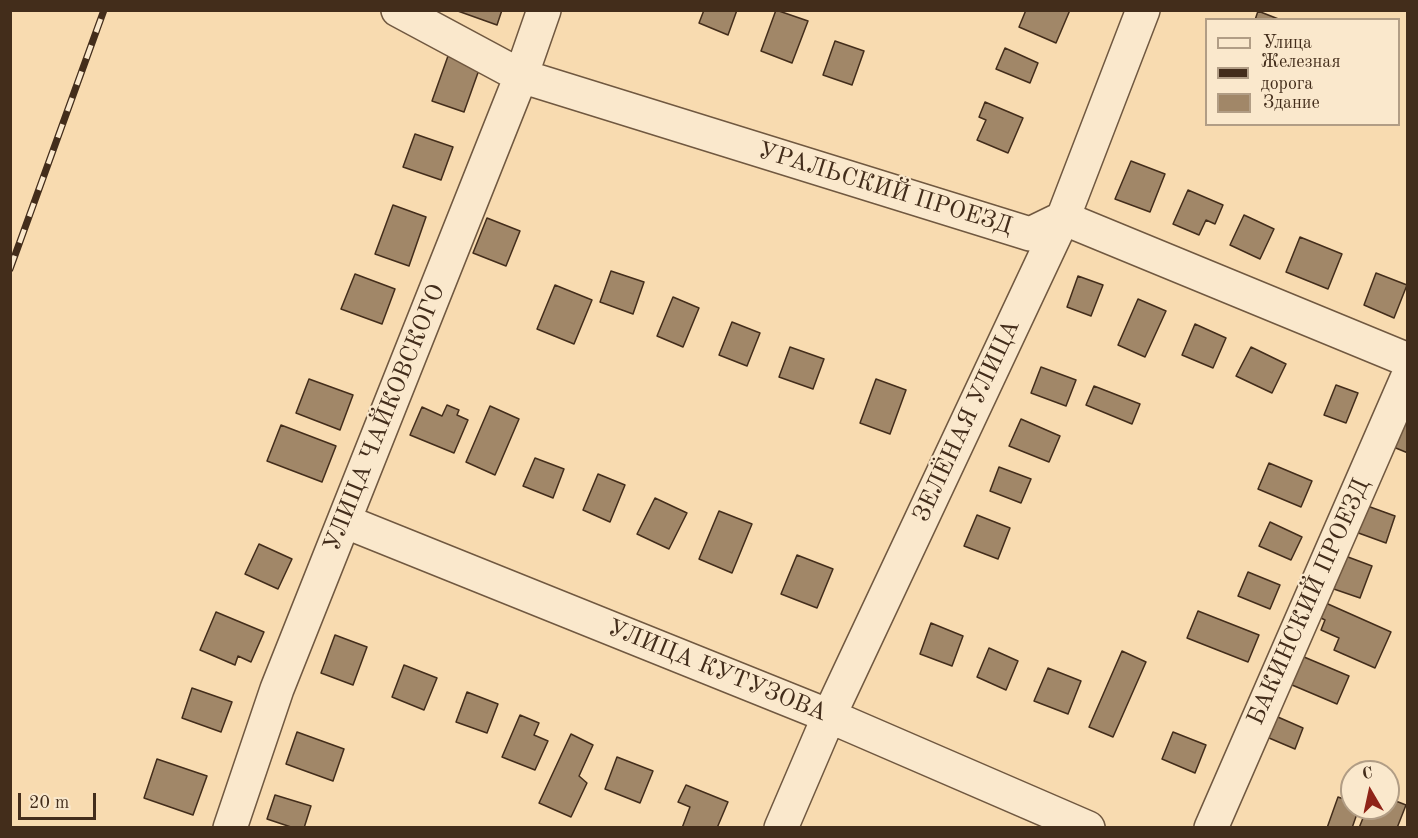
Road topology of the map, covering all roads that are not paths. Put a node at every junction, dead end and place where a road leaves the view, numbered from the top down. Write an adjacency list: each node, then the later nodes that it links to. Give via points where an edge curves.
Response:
1 (398, 10): 4 (street, УРАЛЬСКИЙ ПРОЕЗД)
2 (544, 10): 4 (street, УЛИЦА ЧАЙКОВСКОГО)
3 (1143, 10): 5 (street, ЗЕЛЁНАЯ УЛИЦА)
4 (521, 76): 5 (street, УРАЛЬСКИЙ ПРОЕЗД, via 1030,234); 8 (street, УЛИЦА ЧАЙКОВСКОГО)
5 (1063, 218): 6 (street); 9 (street, ЗЕЛЁНАЯ УЛИЦА)
6 (1407, 360)
7 (1407, 376): 13 (street, БАКИНСКИЙ ПРОЕЗД)
8 (344, 521): 9 (street, УЛИЦА КУТУЗОВА); 10 (street, УЛИЦА ЧАЙКОВСКОГО, via 277,689)
9 (829, 716): 11 (street, ЗЕЛЁНАЯ УЛИЦА); 12 (street, УЛИЦА КУТУЗОВА)
10 (230, 828)
11 (781, 828)
12 (1088, 828)
13 (1211, 828)

